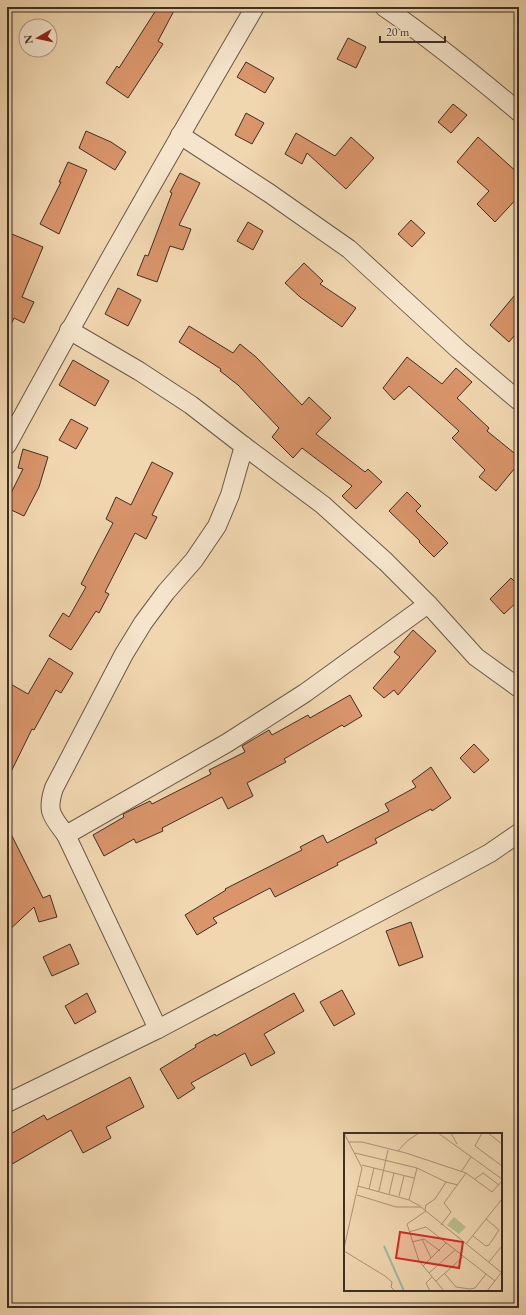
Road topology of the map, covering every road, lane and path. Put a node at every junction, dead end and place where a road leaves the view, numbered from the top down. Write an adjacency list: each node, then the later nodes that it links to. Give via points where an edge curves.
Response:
1 (255, 7): 4 (street)
2 (384, 7): 3 (street, via 471,71)
3 (519, 112)
4 (180, 135): 5 (street); 6 (street, via 349,249)
5 (69, 330): 7 (street); 8 (street, via 191,405)
6 (519, 401)
7 (7, 445)
8 (244, 446): 9 (street, via 323,505); 12 (street, via 230,495 217,526 194,560 139,629 54,788 50,802 52,816)
9 (428, 604): 10 (street, via 476,657); 12 (street, via 305,693 227,743)
10 (519, 688)
11 (519, 833): 13 (street, via 459,870)
12 (66, 835): 13 (street)
13 (158, 1028): 14 (street)
14 (7, 1103)

